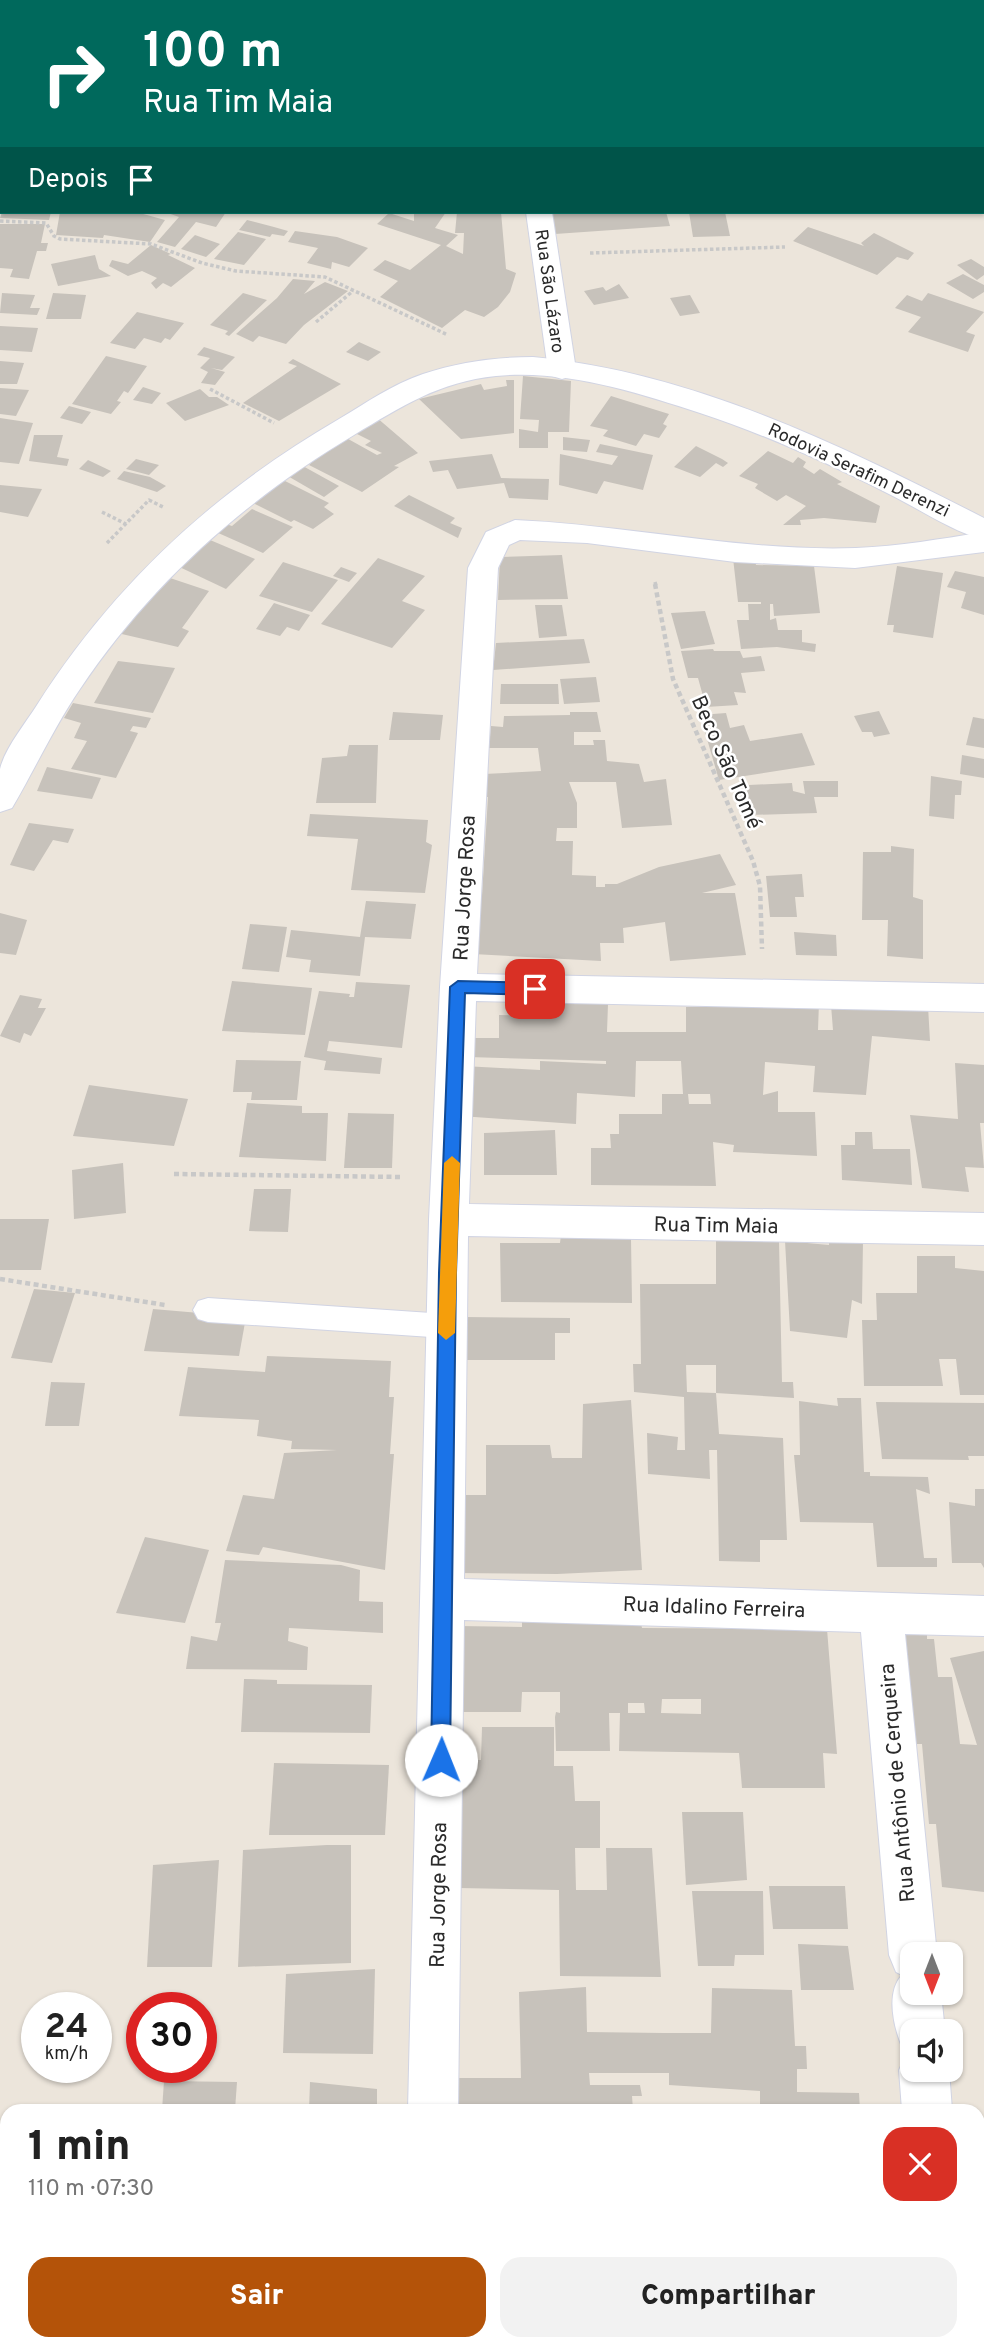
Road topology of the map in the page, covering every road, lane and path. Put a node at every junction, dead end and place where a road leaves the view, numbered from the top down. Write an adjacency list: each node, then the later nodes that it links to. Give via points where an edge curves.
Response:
1 (539, 214): 4 (street, Rua São Lázaro)
2 (0, 221): 5 (path, via 46,223 60,239 166,247 236,271 325,277)
3 (785, 247): 4 (path)
4 (545, 254): 8 (street, Rua São Lázaro)
5 (353, 291): 6 (path); 7 (path)
6 (316, 322)
7 (508, 367): 8 (street, Rodovia Serafim Derenzi); 10 (street, Rodovia Serafim Derenzi, via 433,380)
8 (562, 370): 13 (street, Rodovia Serafim Derenzi, via 666,392 792,435)
9 (210, 389): 10 (path)
10 (315, 443): 16 (street, Rodovia Serafim Derenzi, via 202,526 107,625 51,707)
11 (102, 512): 12 (path)
12 (126, 524)
13 (984, 530)
14 (649, 542): 15 (street, Rua Jorge Rosa, via 855,558); 17 (street, Rua Jorge Rosa, via 514,530 497,539 489,550 483,568); 18 (path, Beco São Tomé, via 673,679 753,861 761,897)
15 (984, 542)
16 (0, 800)
17 (458, 987): 18 (street); 21 (street, Rua Jorge Rosa)
18 (767, 995): 19 (street)
19 (984, 998)
20 (174, 1174): 21 (path)
21 (452, 1178): 22 (street, Rua Jorge Rosa)
22 (449, 1220): 23 (street, Rua Tim Maia); 26 (street, Rua Jorge Rosa)
23 (984, 1229)
24 (0, 1279): 25 (path)
25 (208, 1310): 26 (lane)
26 (446, 1325): 27 (street, Rua Jorge Rosa)
27 (444, 1599): 28 (street, Rua Idalino Ferreira); 32 (street, Rua Jorge Rosa)
28 (881, 1612): 29 (street, Rua Idalino Ferreira); 30 (street, Rua Antônio de Cerqueira)
29 (984, 1616)
30 (912, 1942)
31 (925, 2082): 33 (street)
32 (433, 2104)
33 (927, 2104)

